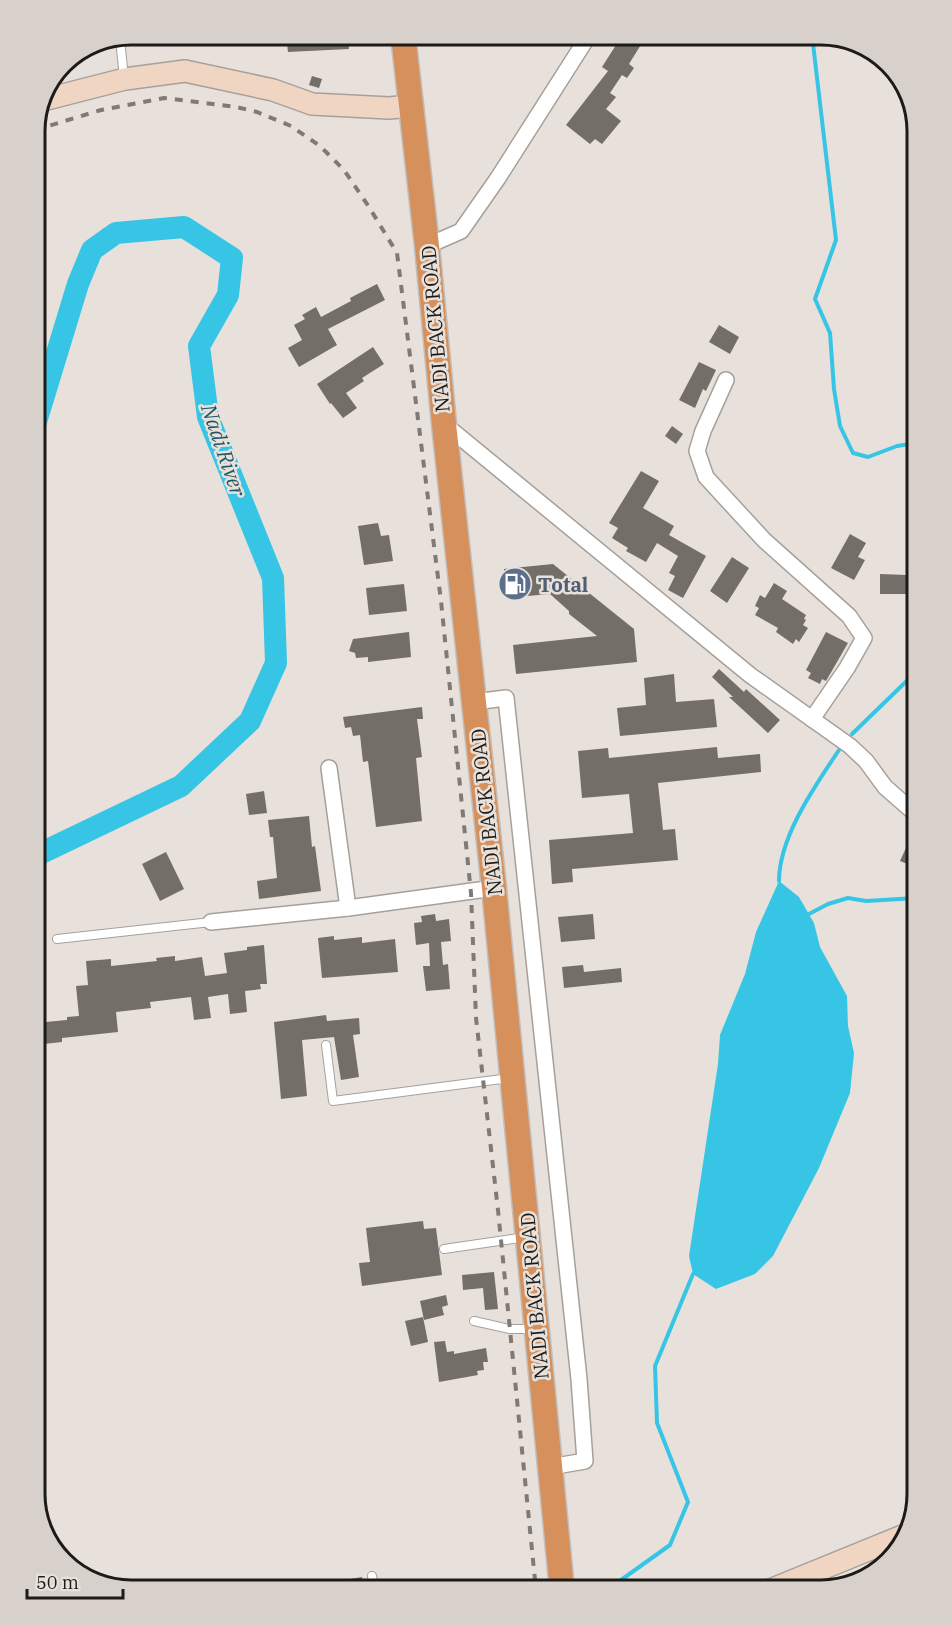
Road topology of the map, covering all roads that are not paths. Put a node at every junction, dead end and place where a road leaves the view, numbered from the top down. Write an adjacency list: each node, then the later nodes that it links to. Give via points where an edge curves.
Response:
1 (404, 45): 6 (highway, NADI BACK ROAD)
2 (583, 45): 7 (street, via 461,231)
3 (121, 46): 4 (lane)
4 (124, 79): 5 (main road); 6 (main road, via 184,70 273,90 312,104)
5 (52, 98)
6 (410, 106): 7 (highway, NADI BACK ROAD)
7 (427, 246): 9 (highway, NADI BACK ROAD)
8 (726, 380): 11 (street, via 698,451 706,477 764,540 849,616 864,638)
9 (444, 424): 10 (highway, NADI BACK ROAD); 11 (street, via 750,675)
10 (474, 702): 14 (highway, NADI BACK ROAD); 24 (street, via 506,698 579,1379 585,1461)
11 (812, 719): 13 (street, via 850,746 885,787)
12 (330, 768): 15 (street)
13 (907, 806)
14 (494, 888): 15 (street); 19 (highway, NADI BACK ROAD)
15 (348, 908): 16 (street)
16 (211, 922): 17 (lane)
17 (57, 939)
18 (326, 1045): 19 (lane, via 333,1101)
19 (513, 1078): 20 (highway, NADI BACK ROAD)
20 (528, 1237): 21 (lane); 23 (highway, NADI BACK ROAD)
21 (444, 1249)
22 (474, 1321): 23 (lane, via 510,1329)
23 (537, 1328): 24 (highway, NADI BACK ROAD)
24 (550, 1467): 28 (highway, NADI BACK ROAD)
25 (893, 1540): 29 (main road)
26 (372, 1576): 27 (lane)
27 (373, 1580)
28 (561, 1580)
29 (795, 1580)

